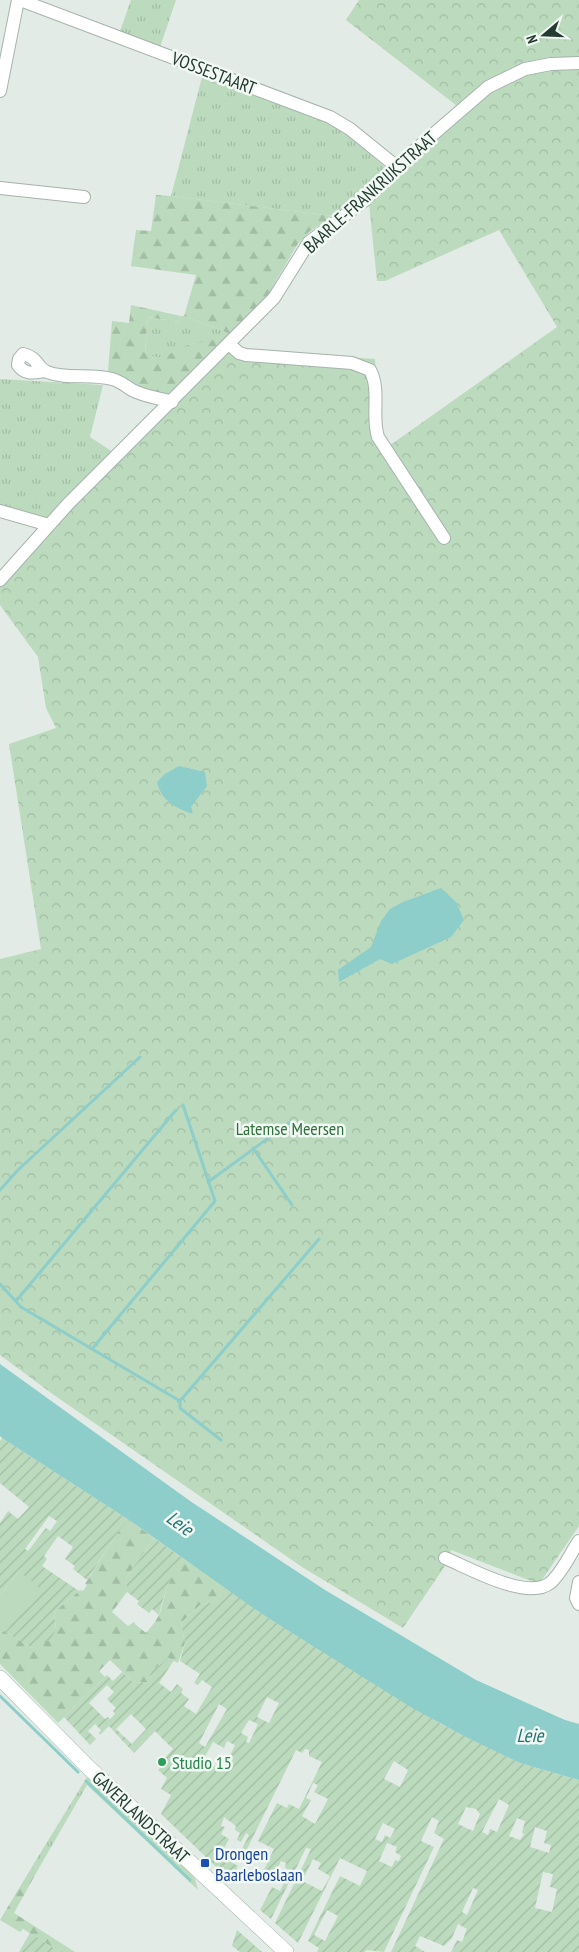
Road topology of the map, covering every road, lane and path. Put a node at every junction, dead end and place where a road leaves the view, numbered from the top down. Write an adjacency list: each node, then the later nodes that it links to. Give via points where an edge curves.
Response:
1 (19, 0): 3 (street, VOSSESTAART); 4 (street, VOSSESTAART, via 330,117)
2 (579, 63): 4 (street, BAARLE-FRANKRIJKSTRAAT, via 537,66 501,79 476,96)
3 (0, 91)
4 (397, 167): 7 (street, BAARLE-FRANKRIJKSTRAAT, via 364,200 309,242 274,298)
5 (0, 188): 6 (street)
6 (84, 197)
7 (229, 344): 9 (street, BAARLE-FRANKRIJKSTRAAT); 12 (street, via 246,355 352,363 370,370 374,381 378,437)
8 (45, 371): 9 (street, via 110,378 132,390)
9 (172, 402): 11 (street, BAARLE-FRANKRIJKSTRAAT)
10 (0, 511): 11 (street)
11 (49, 525): 13 (street, BAARLE-FRANKRIJKSTRAAT)
12 (444, 538)
13 (0, 580)
14 (579, 1541): 15 (street, via 554,1579 531,1590 496,1580)
15 (445, 1558)
16 (579, 1582): 17 (street, via 576,1598)
17 (579, 1604)
18 (0, 1678): 19 (main road, GAVERLANDSTRAAT, via 88,1767)
19 (286, 1952)

